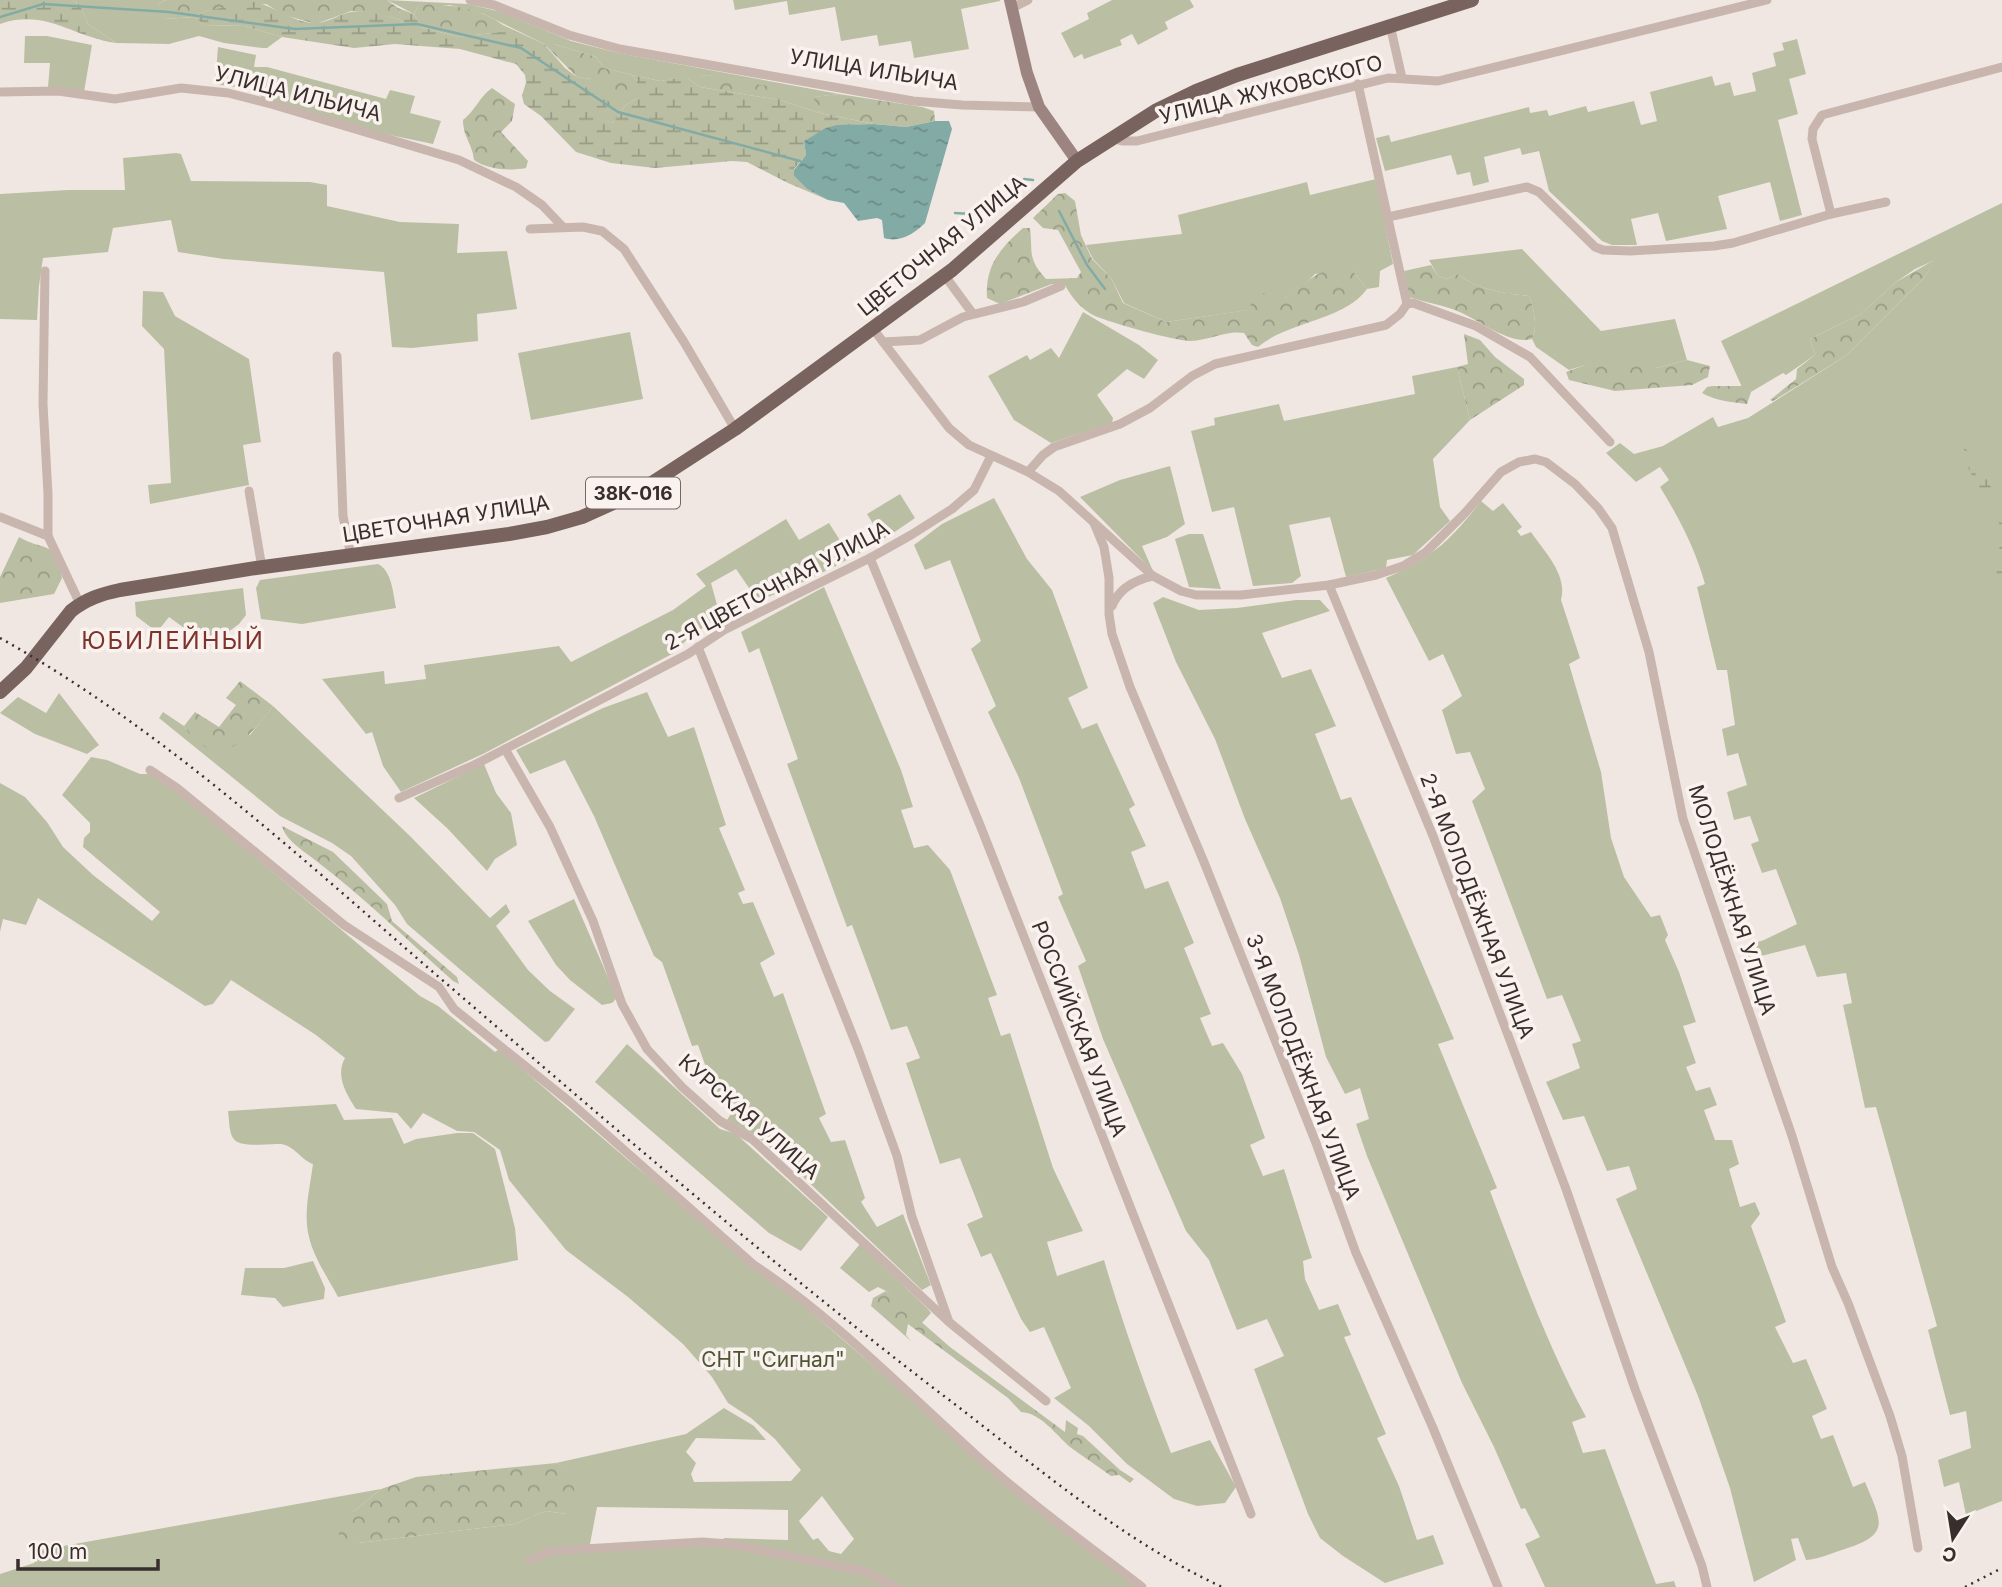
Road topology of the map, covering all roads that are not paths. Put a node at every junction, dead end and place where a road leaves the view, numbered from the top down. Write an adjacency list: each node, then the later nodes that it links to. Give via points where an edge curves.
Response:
1 (470, 0): 11 (street, УЛИЦА ИЛЬИЧА, via 620,49 913,100)
2 (1028, 0): 5 (street)
3 (1472, 0): 6 (main road)
4 (1767, 0): 8 (street, УЛИЦА ЖУКОВСКОГО, via 1438,81)
5 (1011, 4): 11 (street)
6 (1390, 25): 8 (street); 12 (main road, via 1196,91)
7 (2002, 67): 15 (street, via 1822,115 1812,139)
8 (1402, 78): 9 (street, УЛИЦА ЖУКОВСКОГО)
9 (1358, 85): 12 (street, УЛИЦА ЖУКОВСКОГО, via 1137,141); 16 (street)
10 (0, 92): 17 (street, УЛИЦА ИЛЬИЧА, via 58,91 114,99 181,88 228,93 459,160 516,187)
11 (1038, 107): 13 (street)
12 (1110, 138): 13 (main road)
13 (1077, 161): 20 (main road, ЦВЕТОЧНАЯ УЛИЦА / 38К-016)
14 (1886, 202): 15 (street)
15 (1831, 214): 16 (street, via 1733,243 1630,251 1595,247 1534,188 1527,187)
16 (1388, 217): 22 (street)
17 (563, 227): 18 (street); 27 (street, via 602,231 624,249)
18 (530, 229)
19 (45, 271): 34 (street, via 43,404)
20 (945, 276): 23 (street); 24 (main road, ЦВЕТОЧНАЯ УЛИЦА / 38К-016)
21 (1060, 286): 23 (street, via 1023,302)
22 (1406, 304): 28 (street, via 1429,307 1476,326 1530,357); 30 (street, via 1386,325 1215,364 1120,424 1054,447)
23 (973, 314): 25 (street, via 920,340)
24 (874, 330): 25 (street); 27 (main road, ЦВЕТОЧНАЯ УЛИЦА / 38К-016)
25 (883, 342): 29 (street, via 950,428)
26 (337, 356): 35 (street, via 344,516)
27 (735, 429): 35 (main road, ЦВЕТОЧНАЯ УЛИЦА / 38К-016, via 644,488 582,517 509,534)
28 (1610, 442)
29 (991, 456): 30 (street); 36 (street, 2-Я ЦВЕТОЧНАЯ УЛИЦА, via 974,490 952,509)
30 (1028, 472): 33 (street)
31 (249, 491): 37 (street)
32 (0, 516): 34 (street)
33 (1092, 518): 38 (street); 41 (street, 3-Я МОЛОДЁЖНАЯ УЛИЦА, via 1104,547)
34 (48, 536): 40 (street)
35 (351, 556): 37 (main road, ЦВЕТОЧНАЯ УЛИЦА / 38К-016)
36 (870, 558): 42 (street, 2-Я ЦВЕТОЧНАЯ УЛИЦА); 49 (street, РОССИЙСКАЯ УЛИЦА)
37 (262, 568): 40 (main road, ЦВЕТОЧНАЯ УЛИЦА / 38К-016, via 120,590)
38 (1153, 576): 39 (street, via 1181,591 1204,595); 41 (street, via 1135,580 1116,597)
39 (1329, 585): 50 (street, МОЛОДЁЖНАЯ УЛИЦА, via 1403,566 1426,552 1501,472 1519,462 1535,459 1546,463 1575,484 1612,528 1649,652 1684,819 1832,1267 1891,1416); 55 (street, 2-Я МОЛОДЁЖНАЯ УЛИЦА, via 1433,836 1566,1189)
40 (80, 604): 43 (main road, ЦВЕТОЧНАЯ УЛИЦА / 38К-016, via 26,668)
41 (1109, 614): 54 (street, 3-Я МОЛОДЁЖНАЯ УЛИЦА, via 1130,687 1219,899 1356,1253)
42 (698, 647): 44 (street, 2-Я ЦВЕТОЧНАЯ УЛИЦА); 47 (street, via 858,1049)
43 (0, 691)
44 (505, 749): 46 (street, 2-Я ЦВЕТОЧНАЯ УЛИЦА); 47 (street, КУРСКАЯ УЛИЦА, via 550,827 593,921 622,1004 647,1049 691,1095 720,1121 752,1139)
45 (149, 770): 53 (street, via 344,925 439,987 454,1009 570,1102 754,1265 896,1381 978,1457)
46 (399, 798)
47 (949, 1322): 48 (street, КУРСКАЯ УЛИЦА)
48 (1046, 1401)
49 (1251, 1514)
50 (1918, 1548)
51 (530, 1560): 52 (street, via 551,1551 702,1542 863,1571)
52 (897, 1587)
53 (1142, 1587)
54 (1498, 1587)
55 (1707, 1587)

